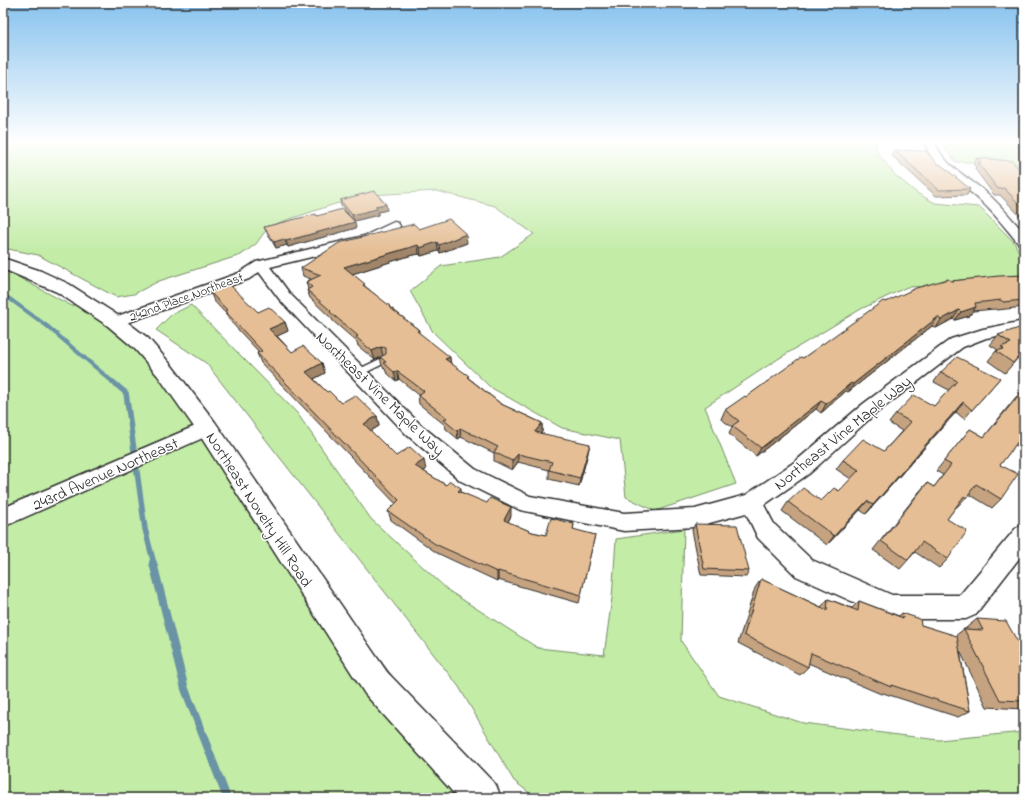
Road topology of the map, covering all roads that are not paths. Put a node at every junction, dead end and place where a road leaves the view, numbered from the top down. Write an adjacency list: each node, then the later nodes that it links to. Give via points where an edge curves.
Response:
1 (959, 177): 3 (street, via 983,196)
2 (394, 226): 5 (street, 242nd Place Northeast, via 368,239)
3 (1024, 241)
4 (3, 263): 6 (main road, Northeast Novelty Hill Road, via 63,288)
5 (261, 264): 6 (street, 242nd Place Northeast, via 244,276); 9 (street, Northeast Vine Maple Way, via 285,297)
6 (115, 322): 10 (main road, Northeast Novelty Hill Road, via 155,360)
7 (1024, 326): 11 (street, Northeast Vine Maple Way, via 983,334 957,343 869,410 803,467)
8 (384, 360): 9 (lane)
9 (358, 373): 11 (street, Northeast Vine Maple Way, via 414,430 468,475 527,504 624,522 695,518)
10 (207, 428): 12 (street, 243rd Avenue Northeast); 14 (main road, Northeast Novelty Hill Road, via 376,683)
11 (752, 502): 13 (street, via 766,531 804,568 891,607 966,608)
12 (3, 518)
13 (1024, 535)
14 (483, 798)

